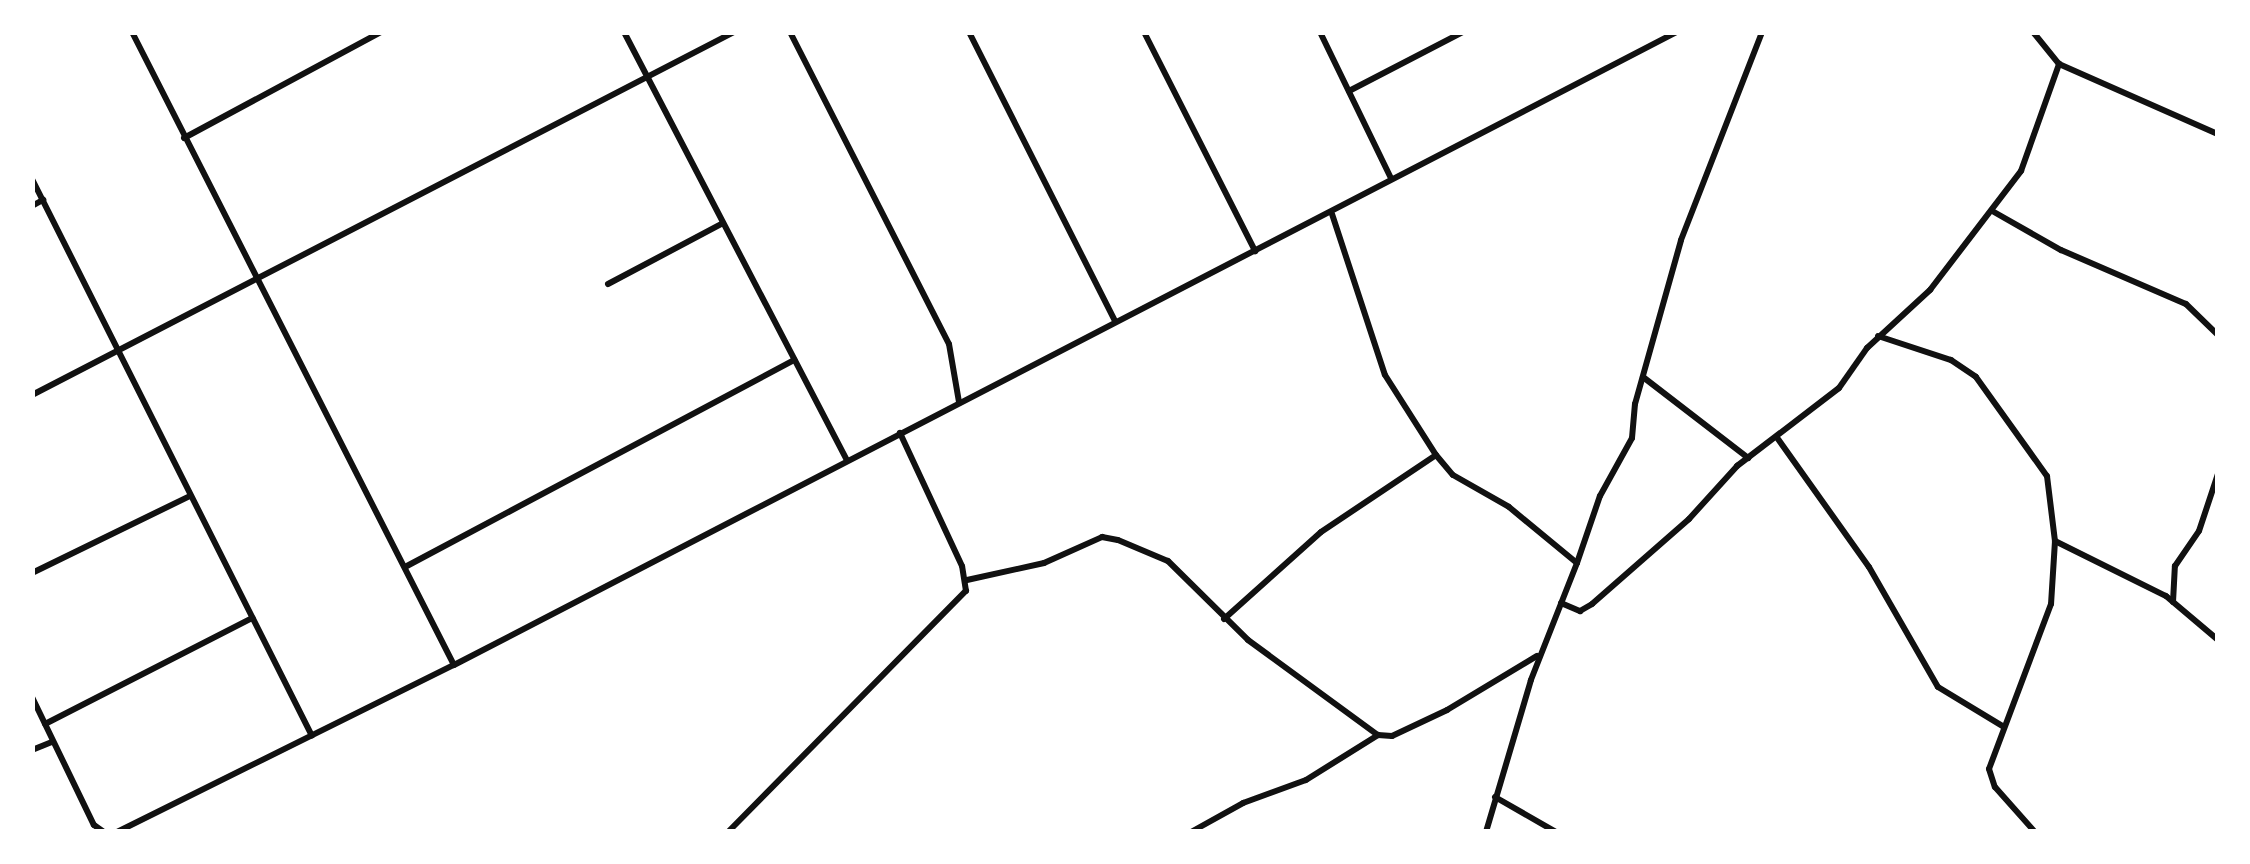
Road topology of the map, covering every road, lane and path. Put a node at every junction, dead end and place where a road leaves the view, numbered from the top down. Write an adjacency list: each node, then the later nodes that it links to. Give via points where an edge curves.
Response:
1 (132, 32): 17 (street)
2 (381, 32): 17 (street)
3 (624, 32): 14 (street)
4 (734, 32): 14 (street)
5 (790, 32): 35 (street, via 949,344)
6 (969, 32): 28 (street)
7 (1144, 32): 25 (street)
8 (1320, 32): 15 (street)
9 (1463, 32): 15 (street)
10 (1677, 32): 18 (street)
11 (1762, 32): 33 (street, via 1699,188)
12 (2033, 32): 13 (street)
13 (2059, 64): 16 (street); 22 (street, via 2021,171)
14 (646, 74): 24 (street); 26 (street)
15 (1350, 91): 18 (street)
16 (2218, 134)
17 (184, 138): 26 (street)
18 (1392, 178): 23 (street)
19 (32, 179): 20 (street)
20 (44, 200): 21 (street); 31 (street)
21 (32, 206)
22 (1994, 212): 29 (street, via 2061,250 2186,304); 30 (street, via 1930,290)
23 (1332, 214): 25 (street); 38 (street, via 1385,375)
24 (723, 223): 27 (street); 32 (street)
25 (1255, 251): 28 (street)
26 (255, 276): 31 (street); 45 (street)
27 (608, 284)
28 (1115, 321): 35 (street)
29 (2218, 335)
30 (1878, 336): 37 (street, via 1839,388); 43 (street, via 1951,360 1990,392 2047,476)
31 (116, 352): 34 (street); 42 (street)
32 (794, 360): 40 (street); 45 (street)
33 (1644, 377): 39 (street); 44 (street, via 1632,438 1600,496)
34 (32, 394)
35 (959, 402): 36 (street)
36 (900, 433): 40 (street); 47 (street)
37 (1778, 439): 39 (street); 57 (street, via 1869,567 1938,687)
38 (1436, 456): 44 (street); 51 (street, via 1321,532)
39 (1748, 458): 48 (street, via 1586,610)
40 (846, 459): 54 (street)
41 (2218, 474): 49 (street, via 2199,532 2175,566)
42 (190, 496): 46 (street); 50 (street)
43 (2055, 541): 49 (street); 57 (street, via 2048,617)
44 (1577, 563): 48 (street)
45 (404, 565): 54 (street)
46 (32, 572)
47 (967, 580): 51 (street, via 1044,563 1110,537 1168,561); 65 (street, via 955,608 908,646)
48 (1561, 603): 53 (street)
49 (2172, 603): 52 (street)
50 (252, 618): 56 (street); 59 (street)
51 (1224, 619): 58 (street)
52 (2218, 640)
53 (1540, 654): 58 (street, via 1447,710 1392,736); 62 (street)
54 (454, 666): 59 (street)
55 (32, 697): 56 (street)
56 (44, 724): 60 (street)
57 (2004, 727): 69 (street, via 1989,776)
58 (1378, 735): 66 (street, via 1306,780)
59 (312, 736): 64 (street)
60 (52, 742): 61 (street); 63 (street, via 94,825)
61 (32, 750)
62 (1495, 797): 67 (street); 68 (street)
63 (104, 832)
64 (117, 832)
65 (728, 832)
66 (1191, 832)
67 (1486, 832)
68 (1556, 832)
69 (2035, 832)

